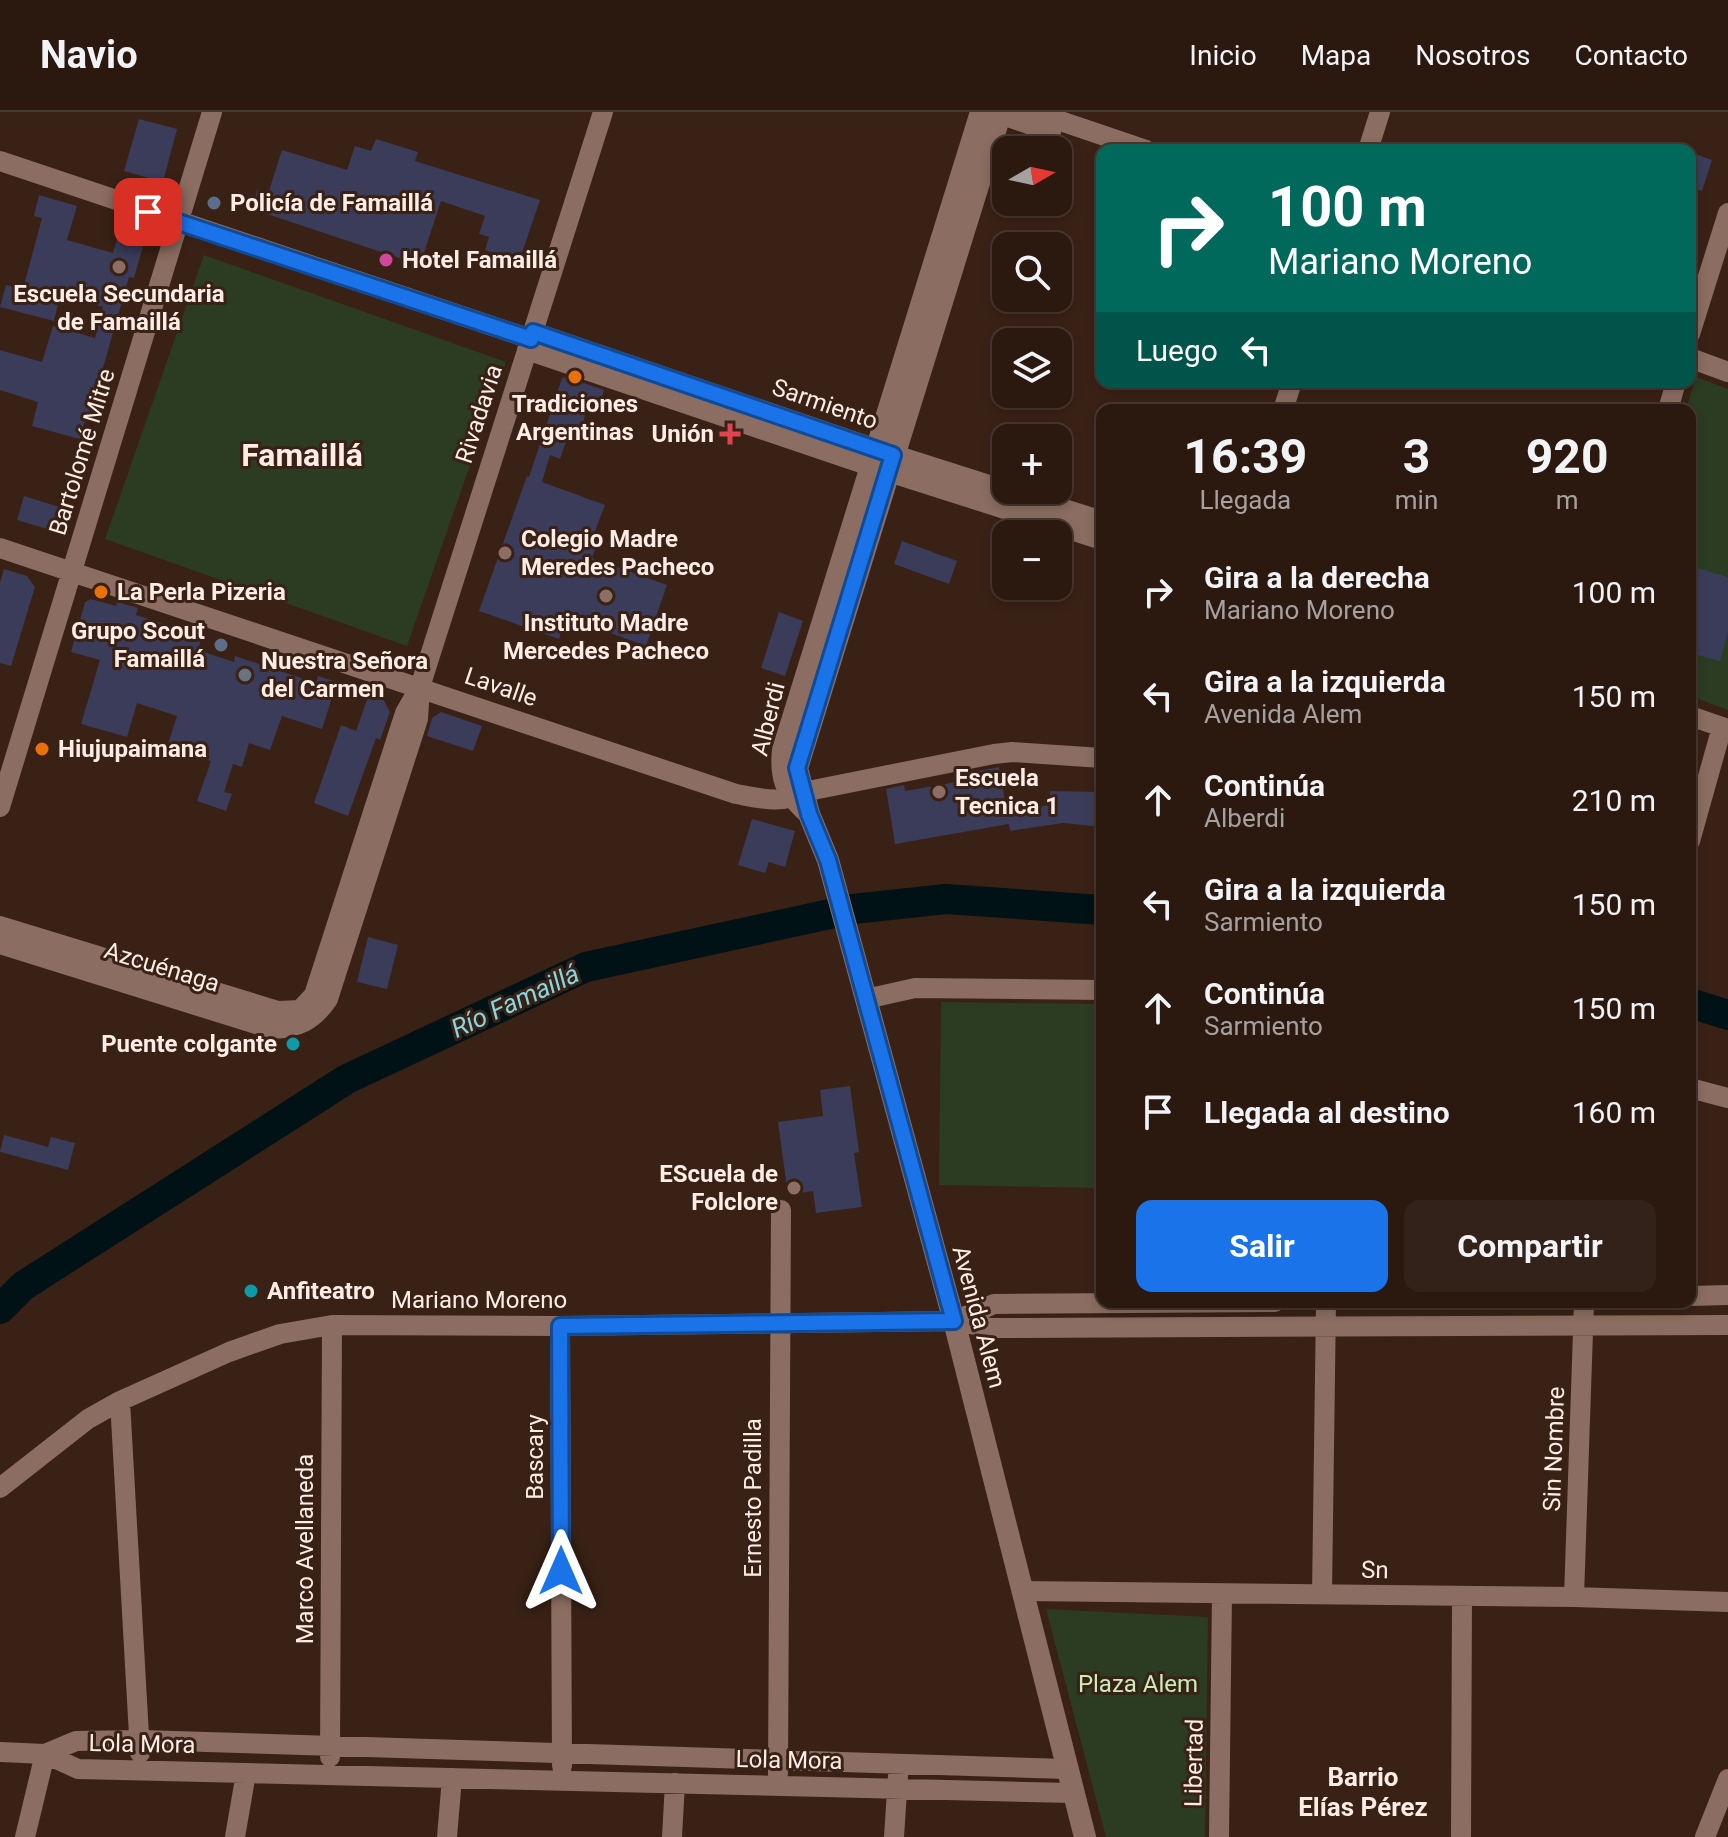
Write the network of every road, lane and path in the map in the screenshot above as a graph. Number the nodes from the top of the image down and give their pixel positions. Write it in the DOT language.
graph roads {
  1 [pos="212,112"];
  2 [pos="589,112"];
  3 [pos="603,112"];
  4 [pos="994,112"];
  5 [pos="1034,112"];
  6 [pos="1380,112"];
  7 [pos="1128,144"];
  8 [pos="1370,144"];
  9 [pos="1096,147"];
  10 [pos="0,161"];
  11 [pos="178,222"];
  12 [pos="1727,222"];
  13 [pos="1696,316"];
  14 [pos="528,339"];
  15 [pos="1696,350"];
  16 [pos="1696,360"];
  17 [pos="1728,363"];
  18 [pos="1728,372"];
  19 [pos="882,461"];
  20 [pos="1096,519"];
  21 [pos="1096,538"];
  22 [pos="0,548"];
  23 [pos="73,573"];
  24 [pos="420,687"];
  25 [pos="1696,718"];
  26 [pos="1725,728"];
  27 [pos="1096,758"];
  28 [pos="802,802"];
  29 [pos="0,807"];
  30 [pos="1696,822"];
  31 [pos="0,926"];
  32 [pos="0,944"];
  33 [pos="1096,990"];
  34 [pos="864,992"];
  35 [pos="304,1015"];
  36 [pos="1696,1090"];
  37 [pos="1728,1098"];
  38 [pos="781,1210"];
  39 [pos="1728,1295"];
  40 [pos="1696,1296"];
  41 [pos="1096,1303"];
  42 [pos="1326,1308"];
  43 [pos="1584,1308"];
  44 [pos="954,1321"];
  45 [pos="780,1324"];
  46 [pos="332,1325"];
  47 [pos="1728,1325"];
  48 [pos="560,1326"];
  49 [pos="1326,1327"];
  50 [pos="1584,1327"];
  51 [pos="120,1401"];
  52 [pos="0,1488"];
  53 [pos="1022,1591"];
  54 [pos="1222,1594"];
  55 [pos="1322,1595"];
  56 [pos="1462,1597"];
  57 [pos="1574,1597"];
  58 [pos="1728,1602"];
  59 [pos="141,1740"];
  60 [pos="330,1747"];
  61 [pos="0,1752"];
  62 [pos="45,1754"];
  63 [pos="562,1754"];
  64 [pos="777,1760"];
  65 [pos="900,1764"];
  66 [pos="139,1769"];
  67 [pos="1066,1769"];
  68 [pos="246,1773"];
  69 [pos="330,1774"];
  70 [pos="452,1778"];
  71 [pos="1728,1779"];
  72 [pos="562,1780"];
  73 [pos="675,1783"];
  74 [pos="778,1786"];
  75 [pos="897,1789"];
  76 [pos="1072,1793"];
  77 [pos="25,1837"];
  78 [pos="235,1837"];
  79 [pos="447,1837"];
  80 [pos="672,1837"];
  81 [pos="894,1837"];
  82 [pos="1085,1837"];
  83 [pos="1219,1837"];
  84 [pos="1461,1837"];
  85 [pos="1705,1837"];
  1 -- 11 [label="street, Bartolomé Mitre"];
  2 -- 14 [label="street, Rivadavia"];
  3 -- 14 [label="street, Rivadavia"];
  4 -- 9 [label="street"];
  4 -- 19 [label="street, Alberdi"];
  5 -- 7 [label="street"];
  6 -- 8 [label="street"];
  10 -- 11 [label="street, Sarmiento"];
  11 -- 14 [label="street, Sarmiento"];
  11 -- 23 [label="street, Bartolomé Mitre"];
  12 -- 13 [label="street"];
  14 -- 19 [label="street, Sarmiento"];
  14 -- 24 [label="street, Rivadavia"];
  15 -- 17 [label="street"];
  16 -- 18 [label="street"];
  19 -- 20 [label="street, Sarmiento"];
  19 -- 21 [label="street, Sarmiento"];
  19 -- 28 [label="street, Alberdi"];
  22 -- 23 [label="street, Lavalle"];
  23 -- 24 [label="street, Lavalle"];
  23 -- 29 [label="street, Bartolomé Mitre"];
  24 -- 28 [label="street, Lavalle"];
  24 -- 35 [label="street, Rivadavia"];
  25 -- 26 [label="street"];
  26 -- 30 [label="street"];
  27 -- 28 [label="street, Lavalle"];
  28 -- 34 [label="street, Avenida Alem"];
  31 -- 35 [label="street, Azcuénaga"];
  32 -- 35 [label="street, Azcuénaga"];
  33 -- 34 [label="street"];
  34 -- 44 [label="street, Avenida Alem"];
  36 -- 37 [label="street"];
  38 -- 45 [label="street, Ernesto Padilla"];
  39 -- 40 [label="street"];
  41 -- 44 [label="street, Mariano Moreno"];
  42 -- 49 [label="street"];
  43 -- 50 [label="street, Sin Nombre"];
  44 -- 45 [label="street, Mariano Moreno"];
  44 -- 49 [label="street, Mariano Moreno"];
  44 -- 53 [label="street, Avenida Alem"];
  45 -- 48 [label="street, Mariano Moreno"];
  45 -- 64 [label="street, Ernesto Padilla"];
  46 -- 48 [label="street, Mariano Moreno"];
  46 -- 51 [label="street, Mariano Moreno"];
  46 -- 60 [label="street, Marco Avellaneda"];
  47 -- 50 [label="street, Mariano Moreno"];
  48 -- 63 [label="street, Bascary"];
  49 -- 50 [label="street, Mariano Moreno"];
  49 -- 55 [label="street"];
  50 -- 57 [label="street, Sin Nombre"];
  51 -- 52 [label="street, Mariano Moreno"];
  51 -- 59 [label="street"];
  53 -- 54 [label="street, Sn"];
  53 -- 67 [label="street, Avenida Alem"];
  54 -- 55 [label="street, Sn"];
  54 -- 83 [label="street, Libertad"];
  55 -- 56 [label="street, Sn"];
  56 -- 57 [label="street, Sn"];
  56 -- 84 [label="street"];
  57 -- 58 [label="street, Sn"];
  59 -- 60 [label="street, Lola Mora"];
  59 -- 62 [label="street, Lola Mora"];
  59 -- 66 [label="street"];
  60 -- 63 [label="street, Lola Mora"];
  60 -- 69 [label="street, Marco Avellaneda"];
  61 -- 62 [label="street"];
  62 -- 66 [label="street, Lola Mora"];
  62 -- 77 [label="street"];
  63 -- 64 [label="street, Lola Mora"];
  63 -- 72 [label="street, Bascary"];
  64 -- 65 [label="street, Lola Mora"];
  64 -- 74 [label="street, Ernesto Padilla"];
  65 -- 67 [label="street, Lola Mora"];
  65 -- 75 [label="street"];
  66 -- 68 [label="street, Lola Mora"];
  67 -- 76 [label="street, Avenida Alem"];
  68 -- 69 [label="street, Lola Mora"];
  68 -- 78 [label="street"];
  69 -- 70 [label="street, Lola Mora"];
  70 -- 72 [label="street, Lola Mora"];
  70 -- 79 [label="street"];
  71 -- 85 [label="street"];
  72 -- 73 [label="street, Lola Mora"];
  73 -- 74 [label="street, Lola Mora"];
  73 -- 80 [label="street"];
  74 -- 75 [label="street, Lola Mora"];
  75 -- 76 [label="street, Lola Mora"];
  75 -- 81 [label="street"];
  76 -- 82 [label="street, Avenida Alem"];
}
